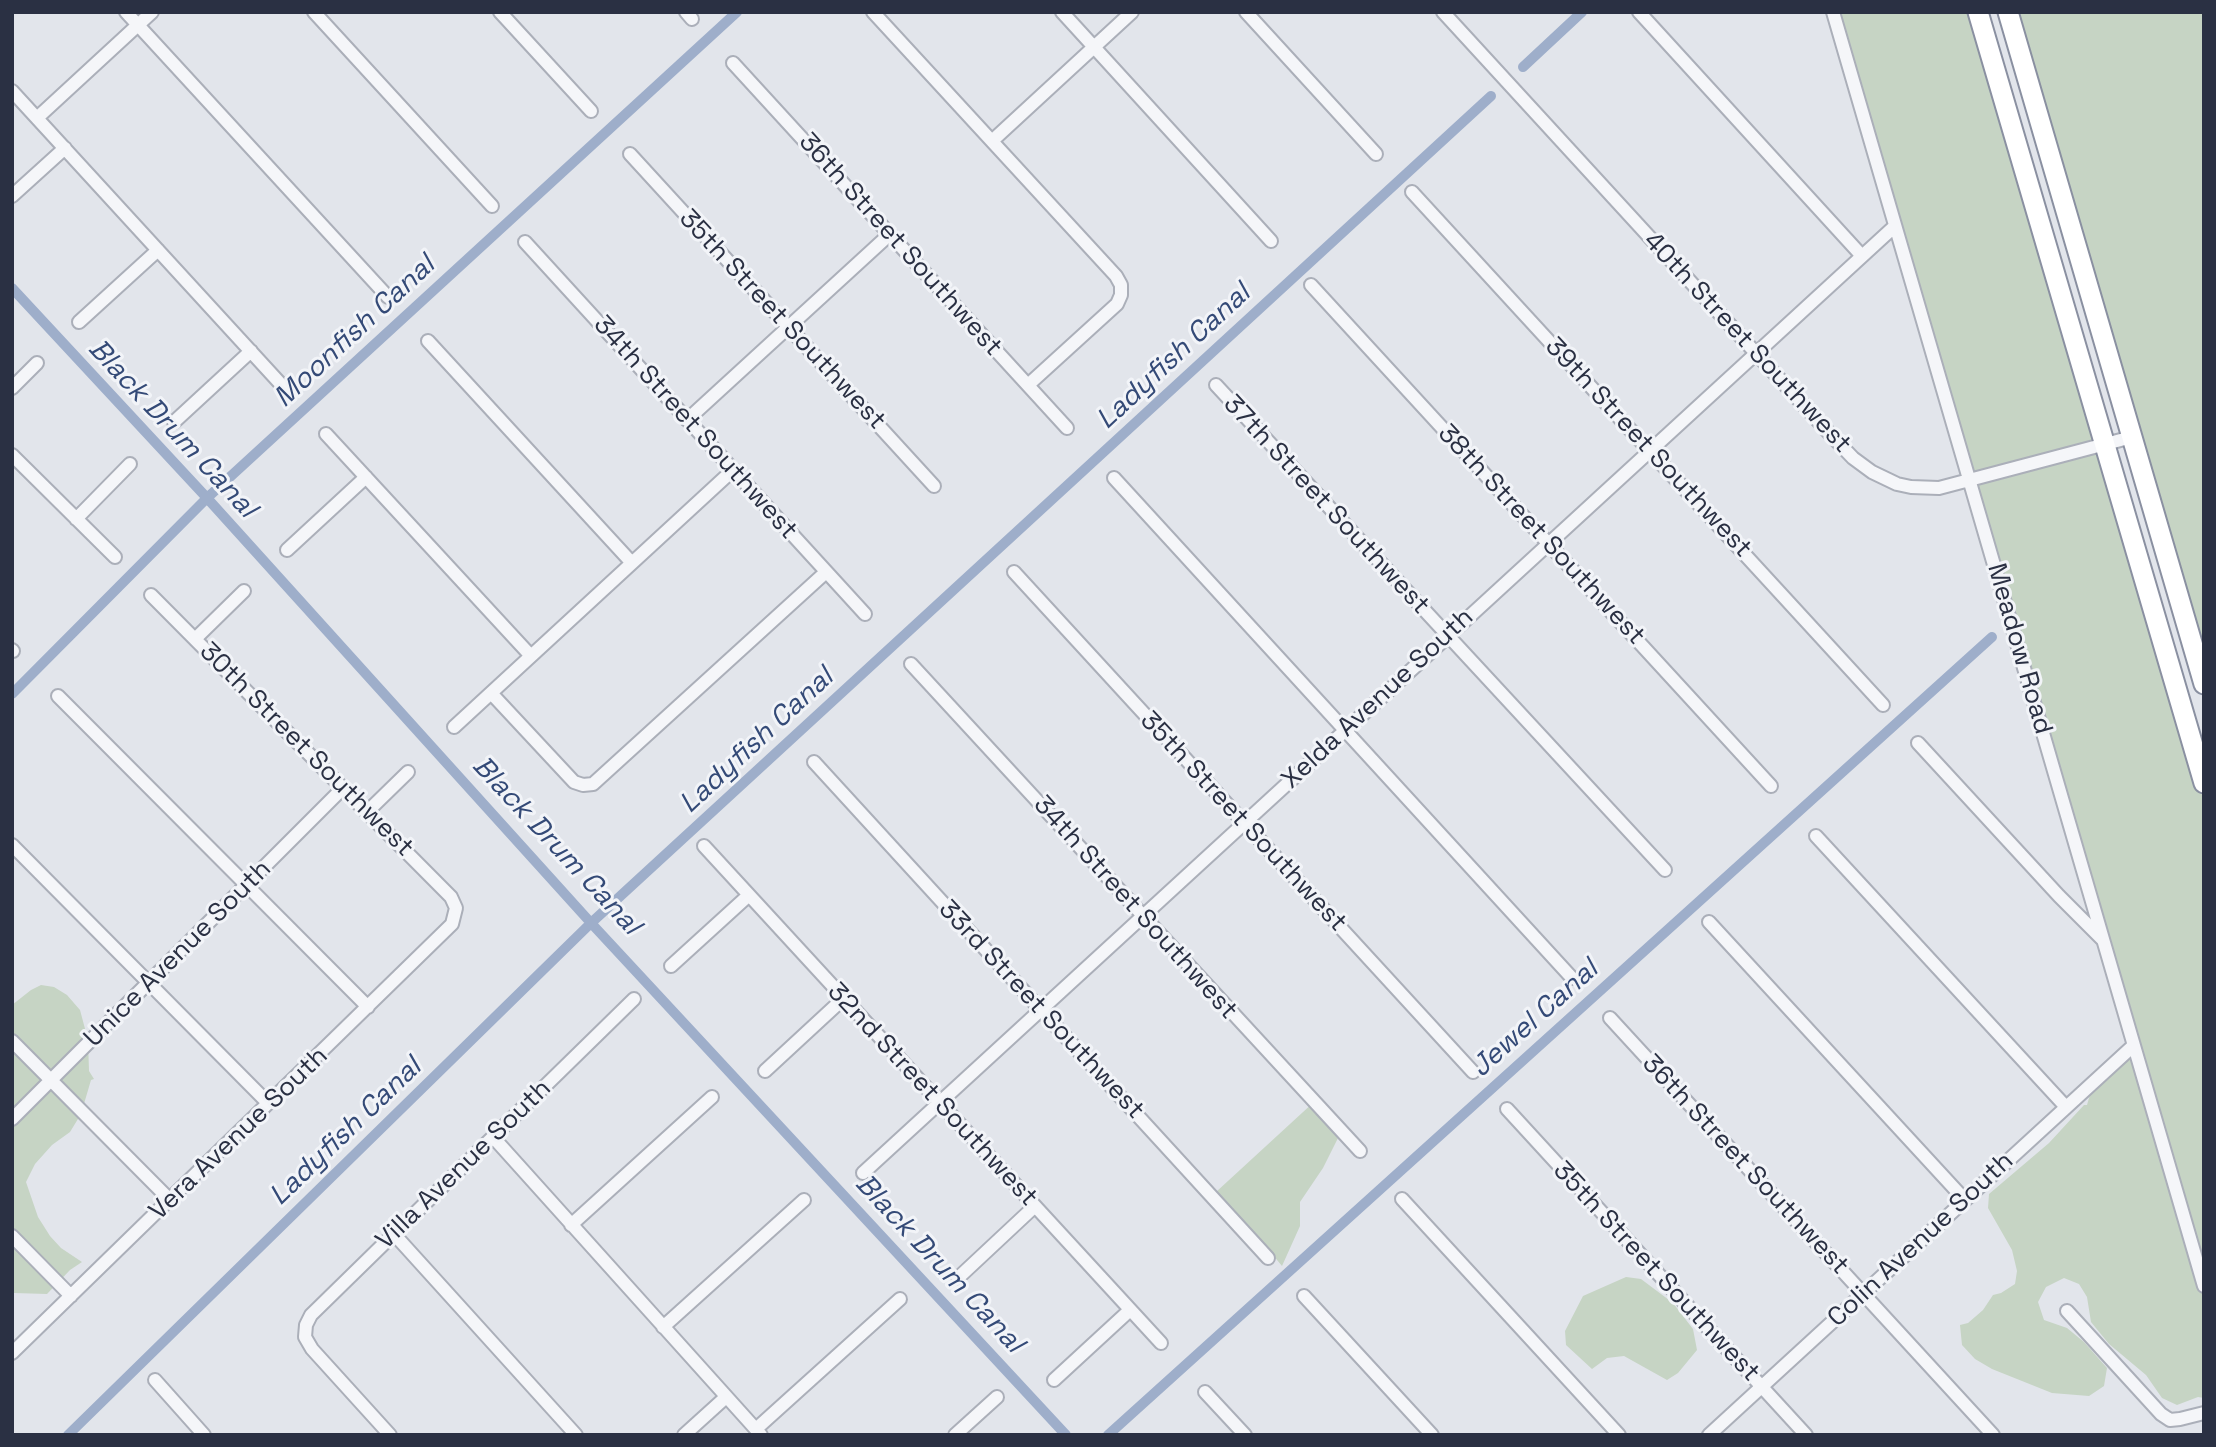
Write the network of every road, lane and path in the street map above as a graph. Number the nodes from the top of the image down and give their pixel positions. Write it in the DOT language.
graph roads {
  1 [pos="127,12"];
  2 [pos="152,12"];
  3 [pos="314,12"];
  4 [pos="500,12"];
  5 [pos="873,12"];
  6 [pos="1062,12"];
  7 [pos="1132,12"];
  8 [pos="1246,12"];
  9 [pos="1443,12"];
  10 [pos="1639,12"];
  11 [pos="1978,12"];
  12 [pos="2008,12"];
  13 [pos="1832,15"];
  14 [pos="138,25"];
  15 [pos="1093,48"];
  16 [pos="733,63"];
  17 [pos="12,91"];
  18 [pos="591,111"];
  19 [pos="37,118"];
  20 [pos="992,141"];
  21 [pos="65,148"];
  22 [pos="630,154"];
  23 [pos="1376,154"];
  24 [pos="1412,192"];
  25 [pos="12,196"];
  26 [pos="492,206"];
  27 [pos="1895,226"];
  28 [pos="890,234"];
  29 [pos="524,242"];
  30 [pos="1271,242"];
  31 [pos="158,250"];
  32 [pos="1861,256"];
  33 [pos="1311,285"];
  34 [pos="388,297"];
  35 [pos="79,322"];
  36 [pos="789,327"];
  37 [pos="428,341"];
  38 [pos="251,351"];
  39 [pos="1756,353"];
  40 [pos="37,363"];
  41 [pos="1028,386"];
  42 [pos="1216,386"];
  43 [pos="12,388"];
  44 [pos="288,391"];
  45 [pos="688,420"];
  46 [pos="174,422"];
  47 [pos="1067,428"];
  48 [pos="326,434"];
  49 [pos="2132,438"];
  50 [pos="2105,445"];
  51 [pos="1650,451"];
  52 [pos="12,455"];
  53 [pos="130,464"];
  54 [pos="733,470"];
  55 [pos="366,477"];
  56 [pos="1114,478"];
  57 [pos="1970,481"];
  58 [pos="934,486"];
  59 [pos="76,519"];
  60 [pos="1548,544"];
  61 [pos="287,550"];
  62 [pos="115,557"];
  63 [pos="632,563"];
  64 [pos="826,572"];
  65 [pos="1014,572"];
  66 [pos="244,592"];
  67 [pos="151,595"];
  68 [pos="865,614"];
  69 [pos="1447,636"];
  70 [pos="195,639"];
  71 [pos="531,656"];
  72 [pos="911,664"];
  73 [pos="2204,684"];
  74 [pos="491,693"];
  75 [pos="58,696"];
  76 [pos="1883,705"];
  77 [pos="454,727"];
  78 [pos="1345,730"];
  79 [pos="1918,743"];
  80 [pos="814,762"];
  81 [pos="408,772"];
  82 [pos="2204,783"];
  83 [pos="1771,786"];
  84 [pos="343,788"];
  85 [pos="367,812"];
  86 [pos="1244,823"];
  87 [pos="1816,836"];
  88 [pos="12,845"];
  89 [pos="704,846"];
  90 [pos="1665,870"];
  91 [pos="247,885"];
  92 [pos="749,895"];
  93 [pos="456,908"];
  94 [pos="1142,916"];
  95 [pos="1709,922"];
  96 [pos="2102,939"];
  97 [pos="671,965"];
  98 [pos="1573,978"];
  99 [pos="149,983"];
  100 [pos="844,998"];
  101 [pos="634,999"];
  102 [pos="368,1007"];
  103 [pos="1041,1009"];
  104 [pos="1610,1018"];
  105 [pos="12,1041"];
  106 [pos="2133,1046"];
  107 [pos="765,1071"];
  108 [pos="1473,1072"];
  109 [pos="51,1080"];
  110 [pos="712,1097"];
  111 [pos="940,1102"];
  112 [pos="268,1103"];
  113 [pos="2066,1107"];
  114 [pos="1507,1109"];
  115 [pos="12,1119"];
  116 [pos="492,1138"];
  117 [pos="1360,1151"];
  118 [pos="863,1173"];
  119 [pos="170,1199"];
  120 [pos="1402,1199"];
  121 [pos="804,1200"];
  122 [pos="1965,1200"];
  123 [pos="1035,1206"];
  124 [pos="571,1225"];
  125 [pos="394,1234"];
  126 [pos="12,1236"];
  127 [pos="1268,1258"];
  128 [pos="958,1278"];
  129 [pos="2204,1286"];
  130 [pos="1863,1293"];
  131 [pos="71,1296"];
  132 [pos="1304,1296"];
  133 [pos="900,1299"];
  134 [pos="1130,1310"];
  135 [pos="2067,1311"];
  136 [pos="663,1327"];
  137 [pos="1161,1343"];
  138 [pos="12,1353"];
  139 [pos="155,1380"];
  140 [pos="1055,1380"];
  141 [pos="1761,1386"];
  142 [pos="1205,1392"];
  143 [pos="726,1397"];
  144 [pos="997,1397"];
  145 [pos="2204,1413"];
  146 [pos="759,1432"];
  147 [pos="204,1435"];
  148 [pos="390,1435"];
  149 [pos="576,1435"];
  150 [pos="684,1435"];
  151 [pos="955,1435"];
  152 [pos="1245,1435"];
  153 [pos="1432,1435"];
  154 [pos="1619,1435"];
  155 [pos="1709,1435"];
  156 [pos="1806,1435"];
  157 [pos="1993,1435"];
  1 -- 14 [label="street"];
  2 -- 14 [label="street"];
  3 -- 26 [label="street"];
  4 -- 18 [label="street"];
  5 -- 20 [label="street"];
  6 -- 15 [label="street"];
  7 -- 15 [label="street"];
  8 -- 23 [label="street"];
  9 -- 39 [label="street, 40th Street Southwest"];
  10 -- 32 [label="street"];
  11 -- 50 [label="highway"];
  12 -- 49 [label="highway"];
  13 -- 27 [label="street, Meadow Road"];
  14 -- 19 [label="street"];
  14 -- 34 [label="street"];
  15 -- 20 [label="street"];
  15 -- 30 [label="street"];
  16 -- 28 [label="street, 36th Street Southwest"];
  17 -- 19 [label="street"];
  19 -- 21 [label="street"];
  20 -- 41 [label="street"];
  21 -- 25 [label="street"];
  21 -- 31 [label="street"];
  22 -- 36 [label="street, 35th Street Southwest"];
  24 -- 51 [label="street, 39th Street Southwest"];
  27 -- 32 [label="street, Xelda Avenue South"];
  27 -- 57 [label="street, Meadow Road"];
  28 -- 36 [label="street"];
  28 -- 41 [label="street, 36th Street Southwest"];
  29 -- 45 [label="street, 34th Street Southwest"];
  31 -- 35 [label="street"];
  31 -- 38 [label="street"];
  32 -- 39 [label="street, Xelda Avenue South"];
  33 -- 60 [label="street, 38th Street Southwest"];
  36 -- 45 [label="street"];
  36 -- 58 [label="street, 35th Street Southwest"];
  37 -- 63 [label="street"];
  38 -- 44 [label="street"];
  38 -- 46 [label="street"];
  39 -- 51 [label="street, Xelda Avenue South"];
  39 -- 57 [label="street, 40th Street Southwest"];
  40 -- 43 [label="street"];
  41 -- 47 [label="street, 36th Street Southwest"];
  42 -- 69 [label="street, 37th Street Southwest"];
  45 -- 54 [label="street, 34th Street Southwest"];
  48 -- 55 [label="street"];
  49 -- 50 [label="street, 40th Street Southwest"];
  49 -- 73 [label="highway"];
  50 -- 57 [label="street, 40th Street Southwest"];
  50 -- 82 [label="highway"];
  51 -- 60 [label="street, Xelda Avenue South"];
  51 -- 76 [label="street, 39th Street Southwest"];
  52 -- 59 [label="street"];
  53 -- 59 [label="street"];
  54 -- 63 [label="street"];
  54 -- 64 [label="street, 34th Street Southwest"];
  55 -- 61 [label="street"];
  55 -- 71 [label="street"];
  56 -- 78 [label="street"];
  57 -- 96 [label="street, Meadow Road"];
  59 -- 62 [label="street"];
  60 -- 69 [label="street, Xelda Avenue South"];
  60 -- 83 [label="street, 38th Street Southwest"];
  63 -- 71 [label="street"];
  64 -- 68 [label="street, 34th Street Southwest"];
  64 -- 74 [label="street"];
  65 -- 86 [label="street, 35th Street Southwest"];
  66 -- 70 [label="street"];
  67 -- 70 [label="street, 30th Street Southwest"];
  69 -- 78 [label="street, Xelda Avenue South"];
  69 -- 90 [label="street, 37th Street Southwest"];
  70 -- 84 [label="street, 30th Street Southwest"];
  71 -- 74 [label="street"];
  72 -- 94 [label="street, 34th Street Southwest"];
  74 -- 77 [label="street"];
  75 -- 91 [label="street"];
  78 -- 86 [label="street, Xelda Avenue South"];
  78 -- 98 [label="street"];
  79 -- 96 [label="street"];
  80 -- 103 [label="street, 33rd Street Southwest"];
  81 -- 85 [label="street"];
  84 -- 85 [label="street, 30th Street Southwest"];
  84 -- 91 [label="street, Unice Avenue South"];
  85 -- 93 [label="street, 30th Street Southwest"];
  86 -- 94 [label="street, Xelda Avenue South"];
  86 -- 108 [label="street, 35th Street Southwest"];
  87 -- 113 [label="street"];
  88 -- 99 [label="street"];
  89 -- 92 [label="street, 32nd Street Southwest"];
  91 -- 99 [label="street, Unice Avenue South"];
  91 -- 102 [label="street"];
  92 -- 97 [label="street"];
  92 -- 100 [label="street, 32nd Street Southwest"];
  93 -- 102 [label="street, Vera Avenue South"];
  94 -- 103 [label="street, Xelda Avenue South"];
  94 -- 117 [label="street, 34th Street Southwest"];
  95 -- 122 [label="street"];
  96 -- 106 [label="street, Meadow Road"];
  99 -- 109 [label="street, Unice Avenue South"];
  99 -- 112 [label="street"];
  100 -- 107 [label="street"];
  100 -- 111 [label="street, 32nd Street Southwest"];
  101 -- 116 [label="street, Villa Avenue South"];
  102 -- 112 [label="street, Vera Avenue South"];
  103 -- 111 [label="street, Xelda Avenue South"];
  103 -- 127 [label="street, 33rd Street Southwest"];
  104 -- 130 [label="street, 36th Street Southwest"];
  105 -- 109 [label="street"];
  106 -- 113 [label="street, Colin Avenue South"];
  106 -- 129 [label="street, Meadow Road"];
  109 -- 115 [label="street, Unice Avenue South"];
  109 -- 119 [label="street"];
  110 -- 124 [label="street"];
  111 -- 118 [label="street, Xelda Avenue South"];
  111 -- 123 [label="street, 32nd Street Southwest"];
  112 -- 119 [label="street, Vera Avenue South"];
  113 -- 122 [label="street, Colin Avenue South"];
  114 -- 141 [label="street, 35th Street Southwest"];
  116 -- 124 [label="street"];
  116 -- 125 [label="street, Villa Avenue South"];
  119 -- 131 [label="street, Vera Avenue South"];
  120 -- 154 [label="street"];
  121 -- 136 [label="street"];
  122 -- 130 [label="street, Colin Avenue South"];
  123 -- 128 [label="street"];
  123 -- 134 [label="street, 32nd Street Southwest"];
  124 -- 136 [label="street"];
  125 -- 148 [label="street, Villa Avenue South"];
  125 -- 149 [label="street"];
  126 -- 131 [label="street"];
  130 -- 141 [label="street, Colin Avenue South"];
  130 -- 157 [label="street, 36th Street Southwest"];
  131 -- 138 [label="street, Vera Avenue South"];
  132 -- 153 [label="street"];
  133 -- 146 [label="street"];
  134 -- 137 [label="street, 32nd Street Southwest"];
  134 -- 140 [label="street"];
  135 -- 145 [label="street"];
  136 -- 143 [label="street"];
  139 -- 147 [label="street"];
  141 -- 155 [label="street, Colin Avenue South"];
  141 -- 156 [label="street, 35th Street Southwest"];
  142 -- 152 [label="street"];
  143 -- 146 [label="street"];
  143 -- 150 [label="street"];
  144 -- 151 [label="street"];
}
